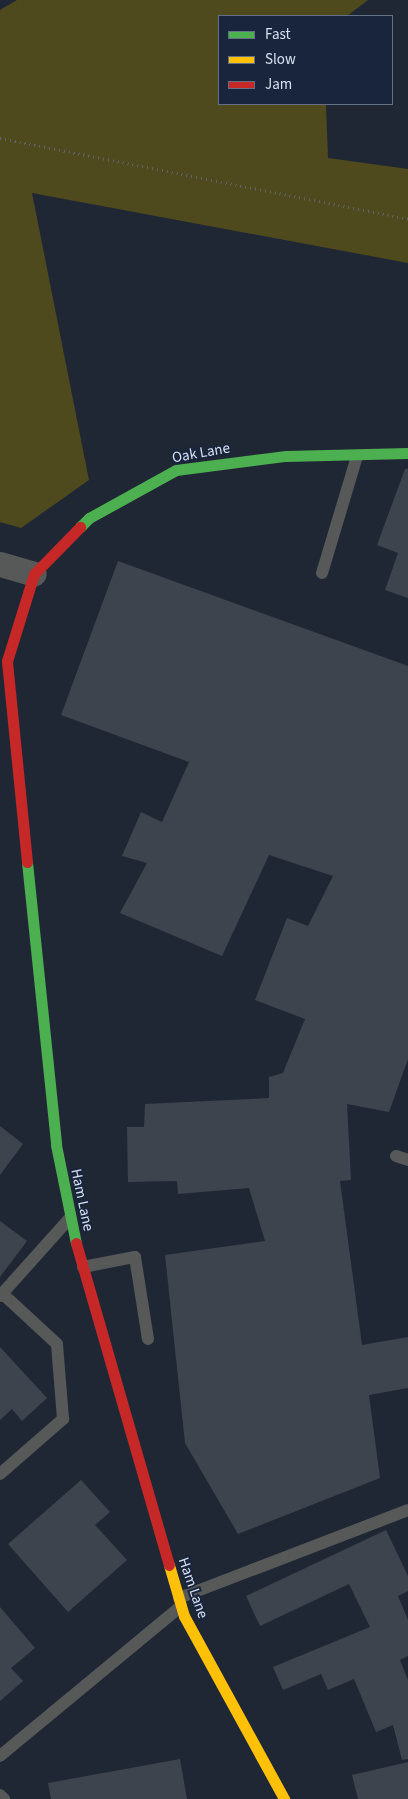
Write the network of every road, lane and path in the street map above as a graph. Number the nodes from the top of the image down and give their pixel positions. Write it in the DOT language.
graph roads {
  1 [pos="0,138"];
  2 [pos="408,219"];
  3 [pos="408,453"];
  4 [pos="357,456"];
  5 [pos="0,564"];
  6 [pos="322,573"];
  7 [pos="34,574"];
  8 [pos="69,1219"];
  9 [pos="82,1267"];
  10 [pos="1,1294"];
  11 [pos="148,1339"];
  12 [pos="0,1474"];
  13 [pos="408,1510"];
  14 [pos="180,1602"];
  15 [pos="0,1756"];
  16 [pos="0,1795"];
  17 [pos="4,1799"];
  18 [pos="284,1799"];
  1 -- 2 [label="path"];
  3 -- 4 [label="street, Oak Lane"];
  4 -- 6 [label="lane"];
  4 -- 7 [label="street, Oak Lane"];
  5 -- 7 [label="street"];
  7 -- 8 [label="street, Ham Lane"];
  8 -- 9 [label="street, Ham Lane"];
  8 -- 10 [label="lane"];
  9 -- 11 [label="lane"];
  9 -- 14 [label="street, Ham Lane"];
  10 -- 12 [label="lane"];
  13 -- 14 [label="lane"];
  14 -- 15 [label="lane"];
  14 -- 18 [label="street, Ham Lane"];
  16 -- 17 [label="lane"];
}
